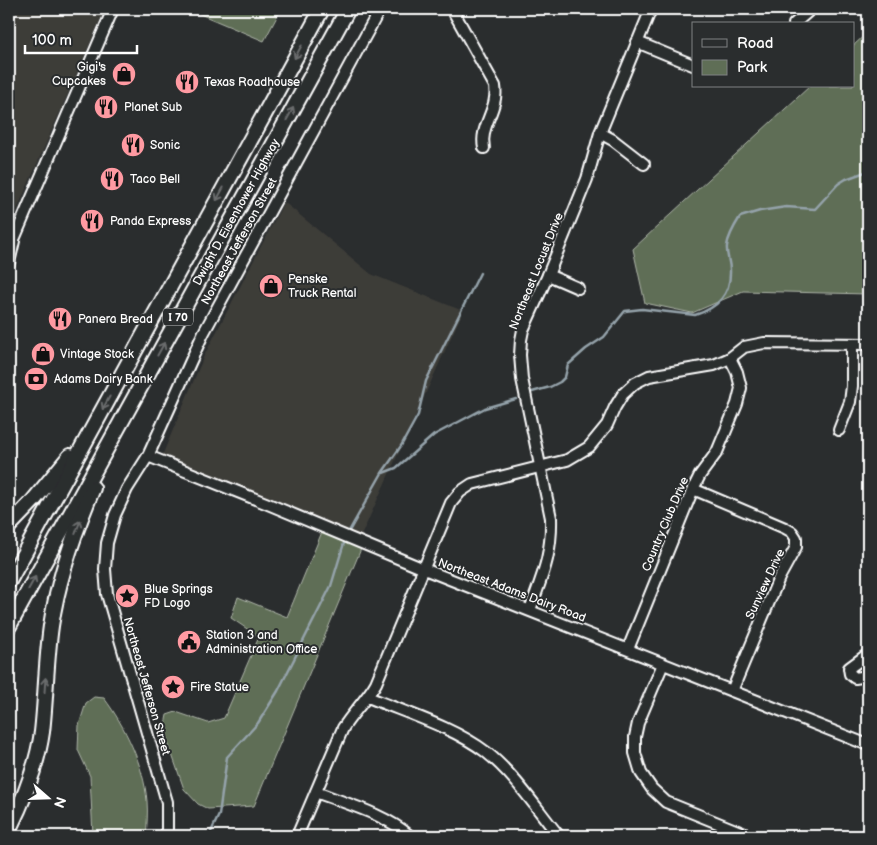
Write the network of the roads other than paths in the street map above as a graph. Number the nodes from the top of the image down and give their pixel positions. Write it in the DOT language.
graph roads {
  1 [pos="113,9"];
  2 [pos="322,9"];
  3 [pos="348,9"];
  4 [pos="380,9"];
  5 [pos="452,9"];
  6 [pos="651,9"];
  7 [pos="811,9"];
  8 [pos="796,22"];
  9 [pos="637,42"];
  10 [pos="692,65"];
  11 [pos="600,133"];
  12 [pos="484,148"];
  13 [pos="644,164"];
  14 [pos="15,237"];
  15 [pos="9,246"];
  16 [pos="9,263"];
  17 [pos="548,275"];
  18 [pos="578,288"];
  19 [pos="852,344"];
  20 [pos="868,344"];
  21 [pos="730,358"];
  22 [pos="120,424"];
  23 [pos="92,430"];
  24 [pos="840,430"];
  25 [pos="148,456"];
  26 [pos="541,466"];
  27 [pos="693,489"];
  28 [pos="9,526"];
  29 [pos="424,569"];
  30 [pos="9,581"];
  31 [pos="530,610"];
  32 [pos="9,626"];
  33 [pos="628,648"];
  34 [pos="868,654"];
  35 [pos="663,664"];
  36 [pos="868,676"];
  37 [pos="732,691"];
  38 [pos="368,697"];
  39 [pos="868,745"];
  40 [pos="316,792"];
  41 [pos="9,829"];
  42 [pos="166,836"];
  43 [pos="297,836"];
  44 [pos="410,836"];
  45 [pos="559,836"];
  46 [pos="750,836"];
  1 -- 14 [label="street"];
  2 -- 23 [label="highway, Dwight D. Eisenhower Highway / I 70, one-way"];
  22 -- 3 [label="highway, Dwight D. Eisenhower Highway / I 70, one-way"];
  4 -- 25 [label="street, Northeast Jefferson Street"];
  5 -- 12 [label="street"];
  6 -- 9 [label="street, Northeast Locust Drive"];
  7 -- 8 [label="street"];
  9 -- 10 [label="street"];
  9 -- 11 [label="street, Northeast Locust Drive"];
  11 -- 13 [label="street"];
  11 -- 17 [label="street, Northeast Locust Drive"];
  14 -- 15 [label="street"];
  14 -- 16 [label="street"];
  17 -- 18 [label="street"];
  17 -- 26 [label="street, Northeast Locust Drive"];
  19 -- 20 [label="street"];
  19 -- 21 [label="street"];
  19 -- 24 [label="street"];
  21 -- 26 [label="street"];
  21 -- 27 [label="street, Country Club Drive"];
  32 -- 22 [label="highway, Dwight D. Eisenhower Highway / I 70, one-way"];
  41 -- 22 [label="highway, one-way"];
  23 -- 28 [label="highway"];
  23 -- 30 [label="highway, Dwight D. Eisenhower Highway / I 70"];
  25 -- 29 [label="street, Northeast Adams Dairy Road"];
  25 -- 42 [label="street, Northeast Jefferson Street"];
  26 -- 29 [label="street"];
  26 -- 31 [label="street, Northeast Locust Drive"];
  27 -- 33 [label="street, Country Club Drive"];
  27 -- 37 [label="street, Sunview Drive"];
  29 -- 31 [label="street, Northeast Adams Dairy Road"];
  29 -- 38 [label="street"];
  31 -- 33 [label="street, Northeast Adams Dairy Road"];
  33 -- 35 [label="street, Northeast Adams Dairy Road"];
  34 -- 36 [label="street"];
  35 -- 37 [label="street, Northeast Adams Dairy Road"];
  35 -- 46 [label="street"];
  37 -- 39 [label="street, Northeast Adams Dairy Road"];
  38 -- 40 [label="street"];
  38 -- 45 [label="street"];
  40 -- 43 [label="street"];
  40 -- 44 [label="street"];
}
